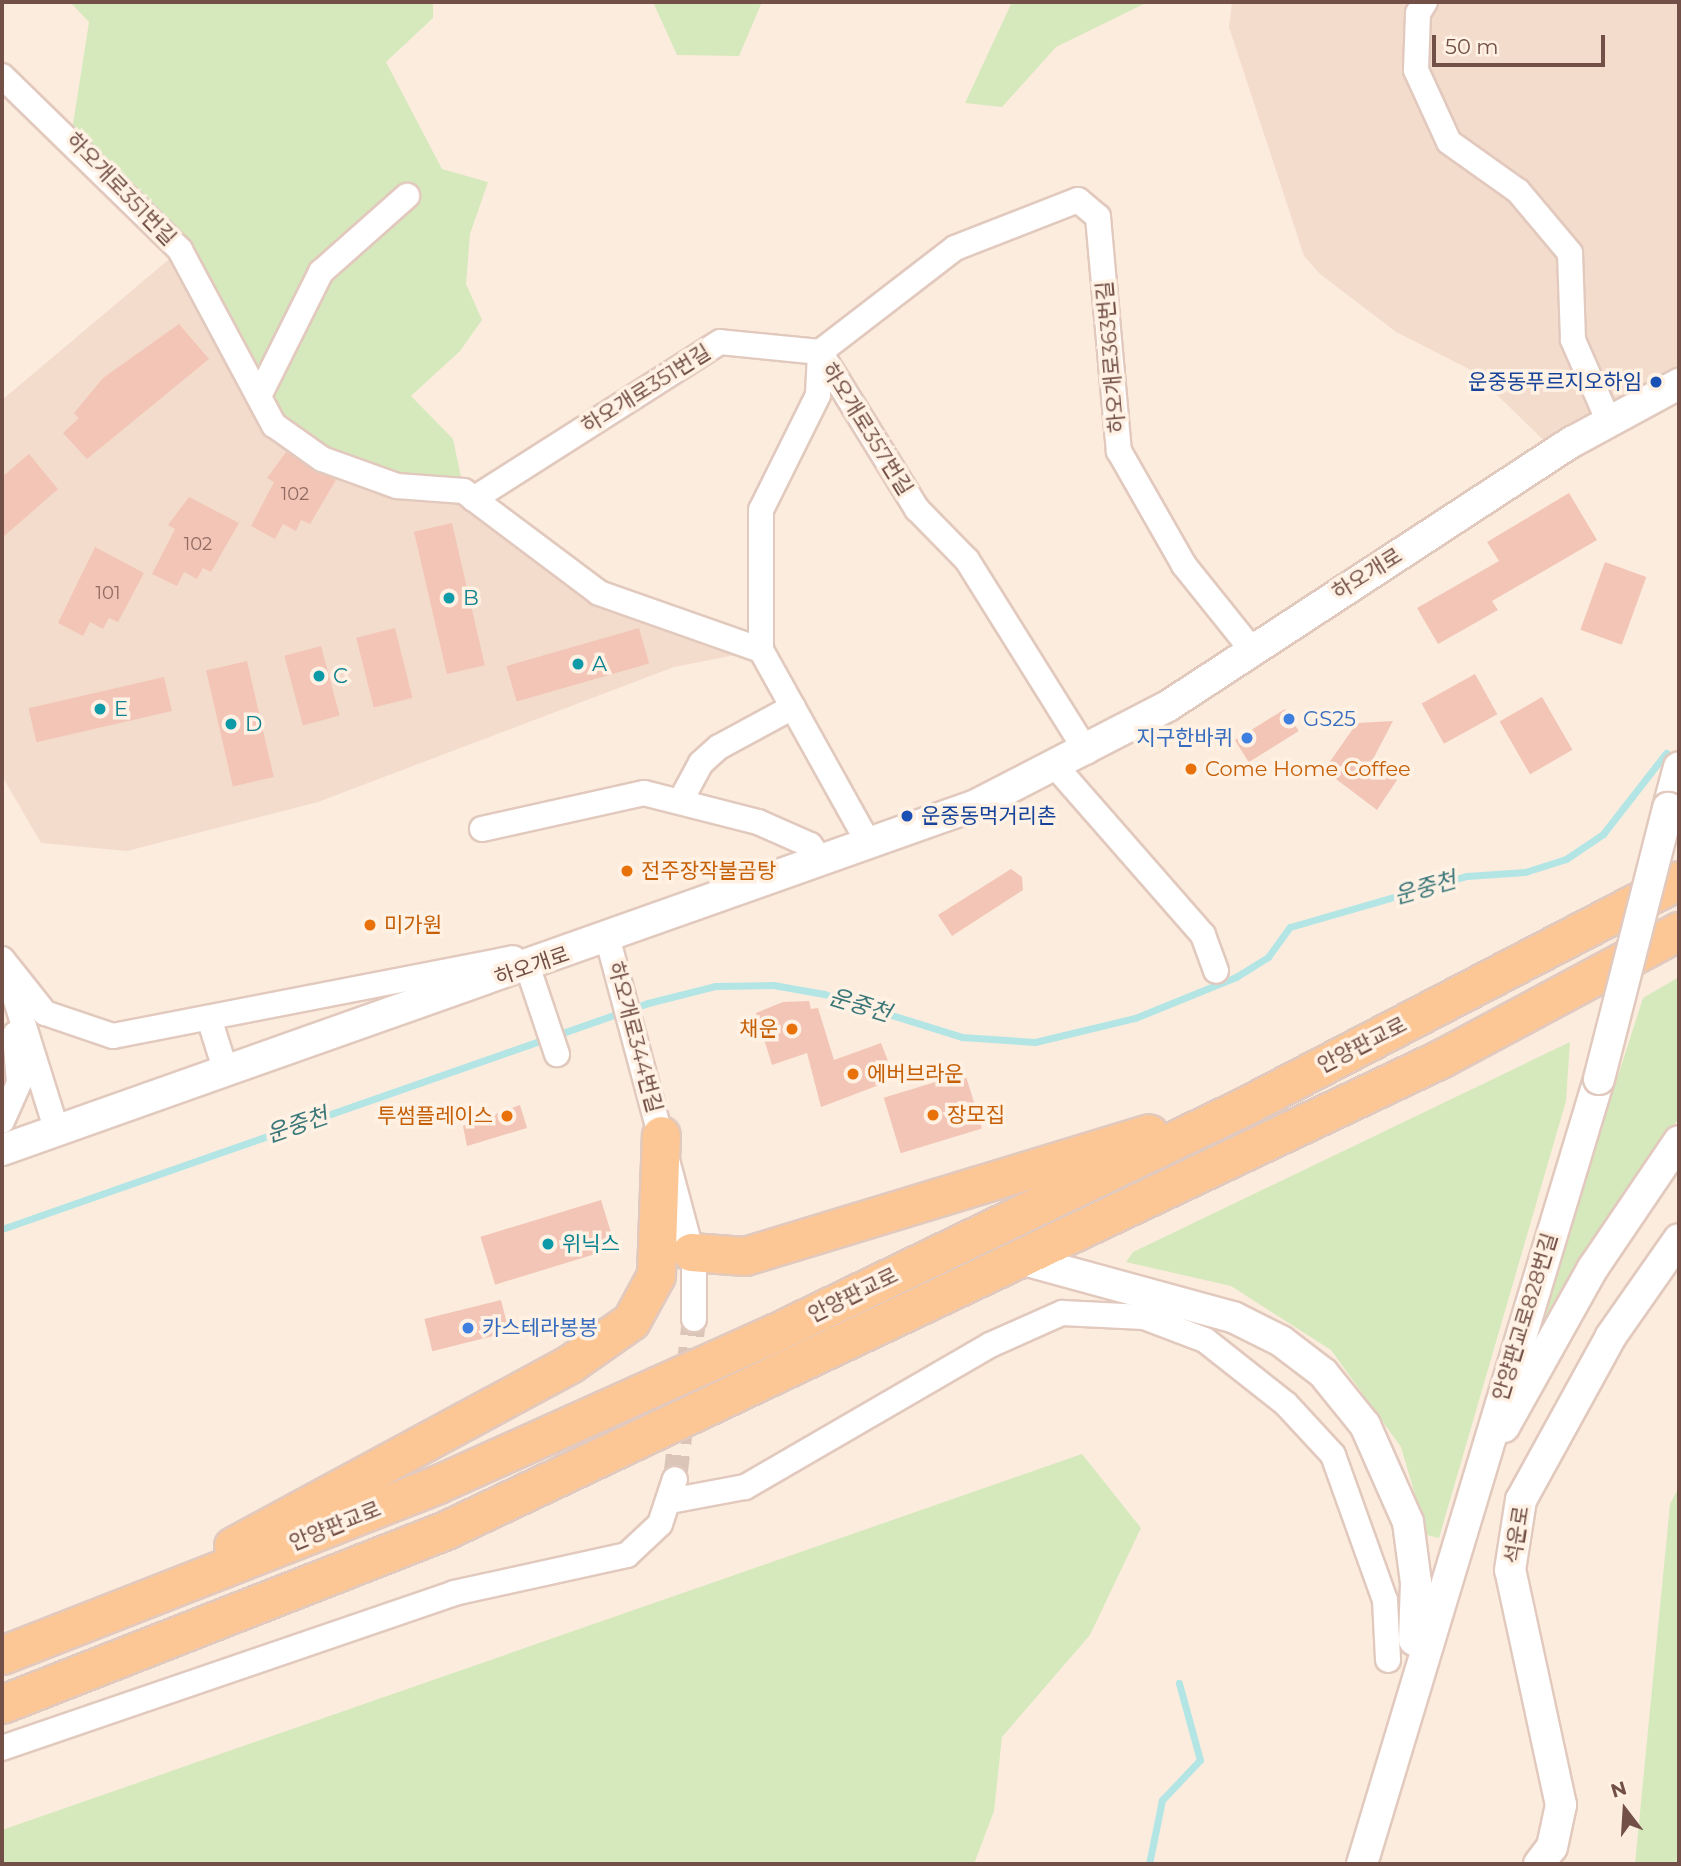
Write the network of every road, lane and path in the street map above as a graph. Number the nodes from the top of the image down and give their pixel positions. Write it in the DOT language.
graph roads {
  1 [pos="1425,2"];
  2 [pos="2,76"];
  3 [pos="407,196"];
  4 [pos="1078,200"];
  5 [pos="820,352"];
  6 [pos="1679,384"];
  7 [pos="258,396"];
  8 [pos="1608,422"];
  9 [pos="474,499"];
  10 [pos="761,650"];
  11 [pos="1252,650"];
  12 [pos="793,707"];
  13 [pos="1087,752"];
  14 [pos="1679,767"];
  15 [pos="1057,768"];
  16 [pos="681,800"];
  17 [pos="482,829"];
  18 [pos="869,844"];
  19 [pos="823,862"];
  20 [pos="1679,880"];
  21 [pos="1679,931"];
  22 [pos="608,940"];
  23 [pos="2,960"];
  24 [pos="528,968"];
  25 [pos="1216,971"];
  26 [pos="209,1018"];
  27 [pos="557,1054"];
  28 [pos="226,1072"];
  29 [pos="1245,1106"];
  30 [pos="2,1121"];
  31 [pos="57,1132"];
  32 [pos="661,1135"];
  33 [pos="1679,1141"];
  34 [pos="2,1150"];
  35 [pos="1679,1239"];
  36 [pos="691,1252"];
  37 [pos="1024,1260"];
  38 [pos="694,1319"];
  39 [pos="1475,1479"];
  40 [pos="2,1653"];
  41 [pos="1388,1660"];
  42 [pos="1415,1679"];
  43 [pos="2,1704"];
  44 [pos="2,1748"];
  45 [pos="1362,1864"];
  46 [pos="1539,1864"];
  1 -- 8 [label="street"];
  2 -- 7 [label="street, 하오개로351번길"];
  3 -- 7 [label="street"];
  4 -- 5 [label="street, 하오개로357번길"];
  4 -- 11 [label="street, 하오개로363번길"];
  5 -- 9 [label="street, 하오개로351번길"];
  5 -- 10 [label="street"];
  5 -- 13 [label="street, 하오개로357번길"];
  6 -- 8 [label="street, 하오개로"];
  7 -- 9 [label="street, 하오개로351번길"];
  8 -- 11 [label="street, 하오개로"];
  9 -- 10 [label="street, 하오개로351번길"];
  10 -- 12 [label="street"];
  11 -- 13 [label="street, 하오개로"];
  12 -- 16 [label="street"];
  12 -- 18 [label="street"];
  13 -- 15 [label="street, 하오개로"];
  14 -- 39 [label="street, 안양판교로828번길, bridge"];
  15 -- 18 [label="street, 하오개로"];
  15 -- 25 [label="street"];
  16 -- 17 [label="street"];
  16 -- 19 [label="street"];
  18 -- 19 [label="street, 하오개로"];
  19 -- 22 [label="street, 하오개로"];
  20 -- 29 [label="main road, 안양판교로"];
  21 -- 37 [label="main road, 안양판교로"];
  22 -- 24 [label="street, 하오개로"];
  22 -- 26 [label="street"];
  22 -- 32 [label="street, 하오개로344번길"];
  23 -- 26 [label="street"];
  23 -- 30 [label="street"];
  23 -- 31 [label="street"];
  24 -- 27 [label="street"];
  24 -- 28 [label="street, 하오개로"];
  26 -- 28 [label="street"];
  28 -- 31 [label="street, 하오개로"];
  29 -- 36 [label="main road"];
  29 -- 40 [label="main road, 안양판교로"];
  31 -- 34 [label="street, 하오개로"];
  32 -- 36 [label="street, 하오개로344번길"];
  32 -- 40 [label="main road"];
  33 -- 39 [label="street"];
  35 -- 46 [label="street, 석운로"];
  36 -- 38 [label="street, 하오개로344번길"];
  37 -- 42 [label="street"];
  37 -- 43 [label="main road, 안양판교로"];
  39 -- 42 [label="street, 안양판교로828번길"];
  41 -- 44 [label="street"];
  42 -- 45 [label="street, 안양판교로828번길"];
}
